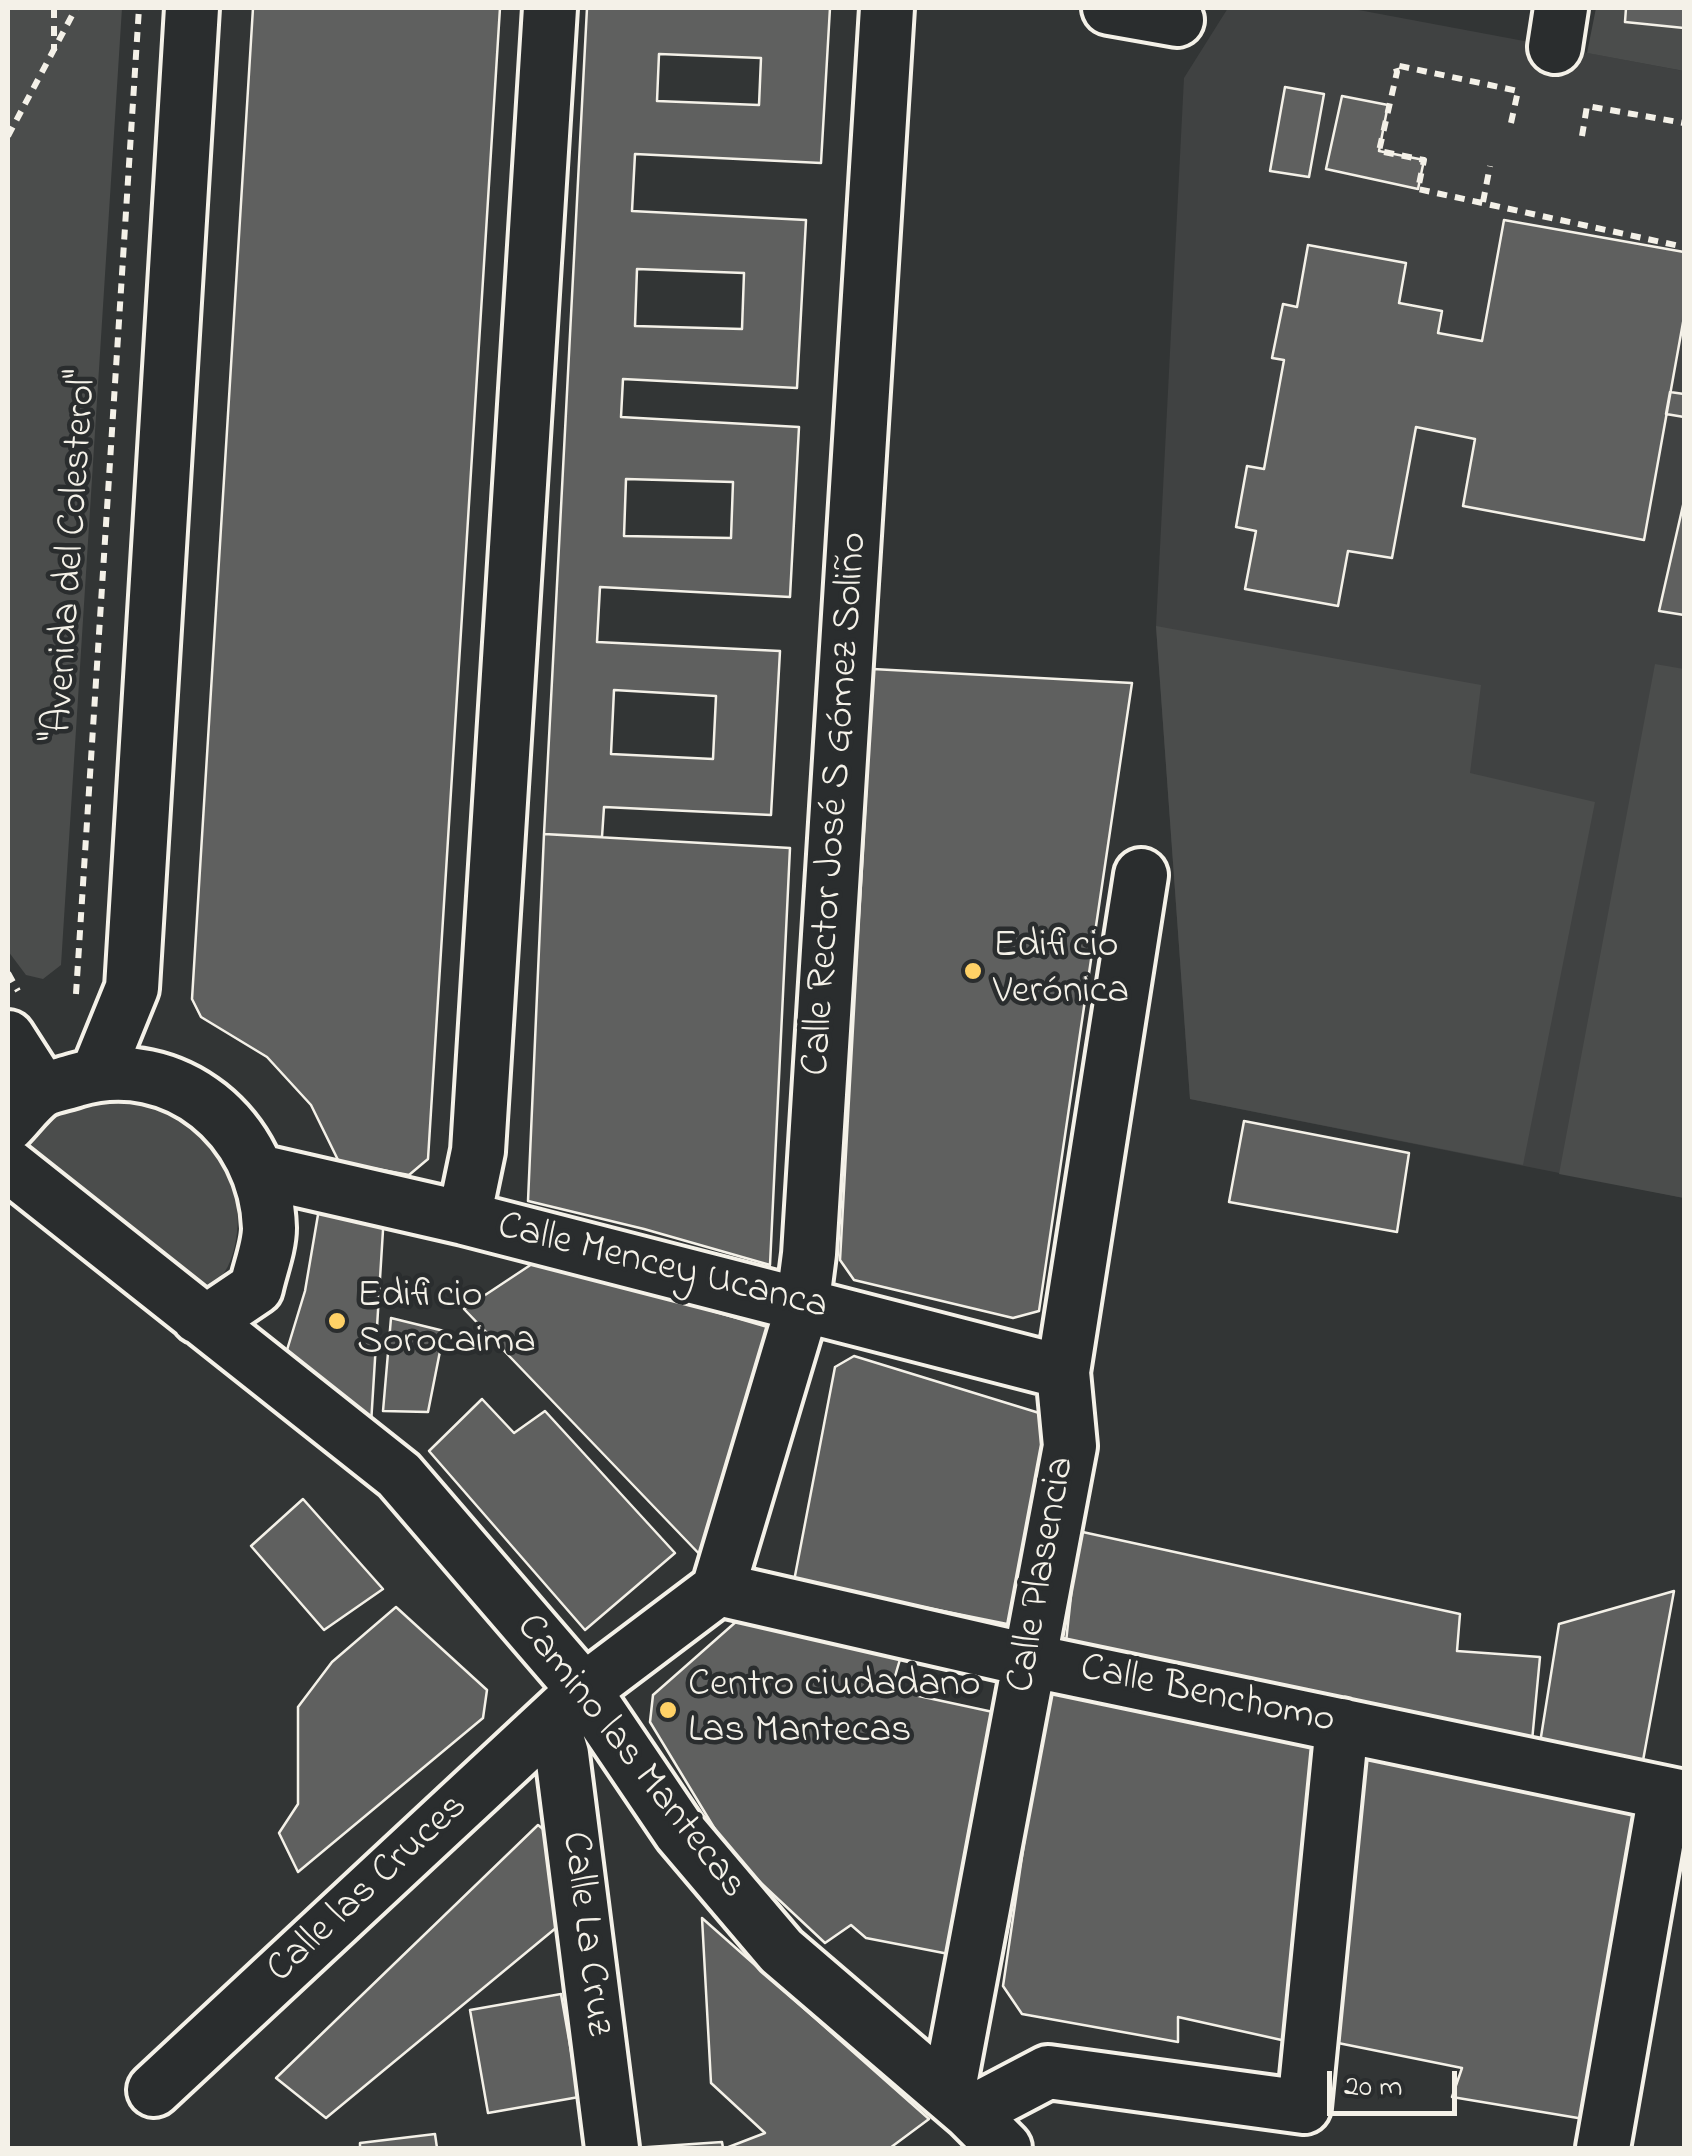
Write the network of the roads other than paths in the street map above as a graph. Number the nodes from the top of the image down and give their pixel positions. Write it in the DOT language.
graph roads {
  1 [pos="192,8"];
  2 [pos="550,8"];
  3 [pos="887,8"];
  4 [pos="1109,8"];
  5 [pos="1177,20"];
  6 [pos="1141,876"];
  7 [pos="132,988"];
  8 [pos="15,1018"];
  9 [pos="97,1074"];
  10 [pos="167,1081"];
  11 [pos="25,1108"];
  12 [pos="8,1166"];
  13 [pos="259,1172"];
  14 [pos="464,1218"];
  15 [pos="256,1288"];
  16 [pos="802,1308"];
  17 [pos="198,1317"];
  18 [pos="258,1365"];
  19 [pos="1063,1372"];
  20 [pos="718,1589"];
  21 [pos="1028,1660"];
  22 [pos="568,1705"];
  23 [pos="1342,1725"];
  24 [pos="1675,1796"];
  25 [pos="154,2090"];
  26 [pos="974,2119"];
  27 [pos="612,2148"];
  28 [pos="1603,2148"];
  1 -- 7 [label="street"];
  2 -- 14 [label="street"];
  3 -- 16 [label="street, Calle Rector José S Gómez Soliño"];
  4 -- 5 [label="street"];
  6 -- 19 [label="street, Calle Plasencia"];
  7 -- 9 [label="street"];
  7 -- 10 [label="street"];
  8 -- 11 [label="street"];
  9 -- 10 [label="street"];
  9 -- 11 [label="street"];
  10 -- 13 [label="street"];
  12 -- 17 [label="street, Camino las Mantecas"];
  13 -- 14 [label="street, Calle Mencey Ucanca"];
  13 -- 15 [label="street"];
  14 -- 16 [label="street, Calle Mencey Ucanca"];
  15 -- 17 [label="street"];
  15 -- 18 [label="street"];
  16 -- 19 [label="street, Calle Mencey Ucanca"];
  16 -- 20 [label="street, Calle Rector José S Gómez Soliño"];
  17 -- 18 [label="street, Camino las Mantecas"];
  18 -- 22 [label="street, Camino las Mantecas"];
  19 -- 21 [label="street, Calle Plasencia"];
  20 -- 21 [label="street, Calle Benchomo"];
  20 -- 22 [label="street"];
  21 -- 23 [label="street, Calle Benchomo"];
  21 -- 26 [label="street, Calle Plasencia"];
  22 -- 25 [label="street, Calle las Cruces"];
  22 -- 26 [label="street, Camino las Mantecas"];
  22 -- 27 [label="street, Calle La Cruz"];
  23 -- 24 [label="street, Calle Benchomo"];
  23 -- 26 [label="street"];
  24 -- 28 [label="street"];
}
